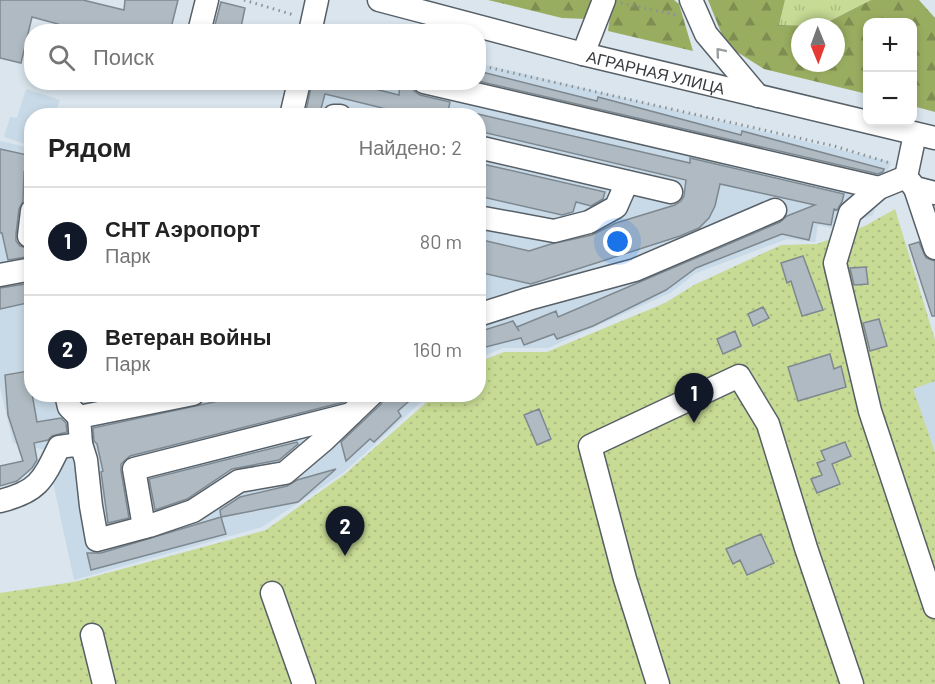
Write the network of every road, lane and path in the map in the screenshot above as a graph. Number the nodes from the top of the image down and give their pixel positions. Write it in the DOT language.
graph roads {
  1 [pos="207,0"];
  2 [pos="244,0"];
  3 [pos="379,0"];
  4 [pos="611,1"];
  5 [pos="411,4"];
  6 [pos="696,10"];
  7 [pos="313,17"];
  8 [pos="201,24"];
  9 [pos="480,24"];
  10 [pos="486,26"];
  11 [pos="583,54"];
  12 [pos="486,67"];
  13 [pos="297,90"];
  14 [pos="458,90"];
  15 [pos="758,96"];
  16 [pos="293,108"];
  17 [pos="925,136"];
  18 [pos="486,149"];
  19 [pos="627,182"];
  20 [pos="916,182"];
  21 [pos="879,188"];
  22 [pos="671,192"];
  23 [pos="775,210"];
  24 [pos="486,218"];
  25 [pos="935,248"];
  26 [pos="24,270"];
  27 [pos="0,275"];
  28 [pos="486,308"];
  29 [pos="68,402"];
  30 [pos="153,402"];
  31 [pos="364,402"];
  32 [pos="352,413"];
  33 [pos="79,417"];
  34 [pos="81,444"];
  35 [pos="0,501"];
  36 [pos="144,527"];
  37 [pos="272,593"];
  38 [pos="935,607"];
  39 [pos="92,636"];
  40 [pos="104,684"];
  41 [pos="304,684"];
  42 [pos="658,684"];
  43 [pos="852,684"];
  1 -- 8 [label="street"];
  2 -- 7 [label="path"];
  3 -- 5 [label="street, АГРАРНАЯ УЛИЦА"];
  4 -- 6 [label="path"];
  4 -- 11 [label="street"];
  5 -- 9 [label="street, АГРАРНАЯ УЛИЦА"];
  15 -- 6 [label="street, one-way"];
  10 -- 11 [label="street, АГРАРНАЯ УЛИЦА"];
  11 -- 15 [label="street, АГРАРНАЯ УЛИЦА"];
  12 -- 20 [label="path"];
  13 -- 16 [label="street"];
  14 -- 21 [label="street"];
  15 -- 17 [label="street, АГРАРНАЯ УЛИЦА"];
  17 -- 20 [label="street"];
  18 -- 19 [label="street"];
  19 -- 22 [label="street"];
  19 -- 24 [label="street"];
  20 -- 21 [label="street"];
  20 -- 25 [label="street"];
  21 -- 38 [label="street"];
  23 -- 28 [label="street"];
  26 -- 27 [label="street"];
  29 -- 33 [label="street"];
  30 -- 33 [label="street"];
  31 -- 32 [label="street"];
  32 -- 36 [label="street"];
  32 -- 36 [label="street"];
  33 -- 34 [label="street"];
  34 -- 35 [label="street"];
  34 -- 36 [label="street"];
  37 -- 41 [label="street"];
  39 -- 40 [label="street"];
  42 -- 43 [label="street"];
}
